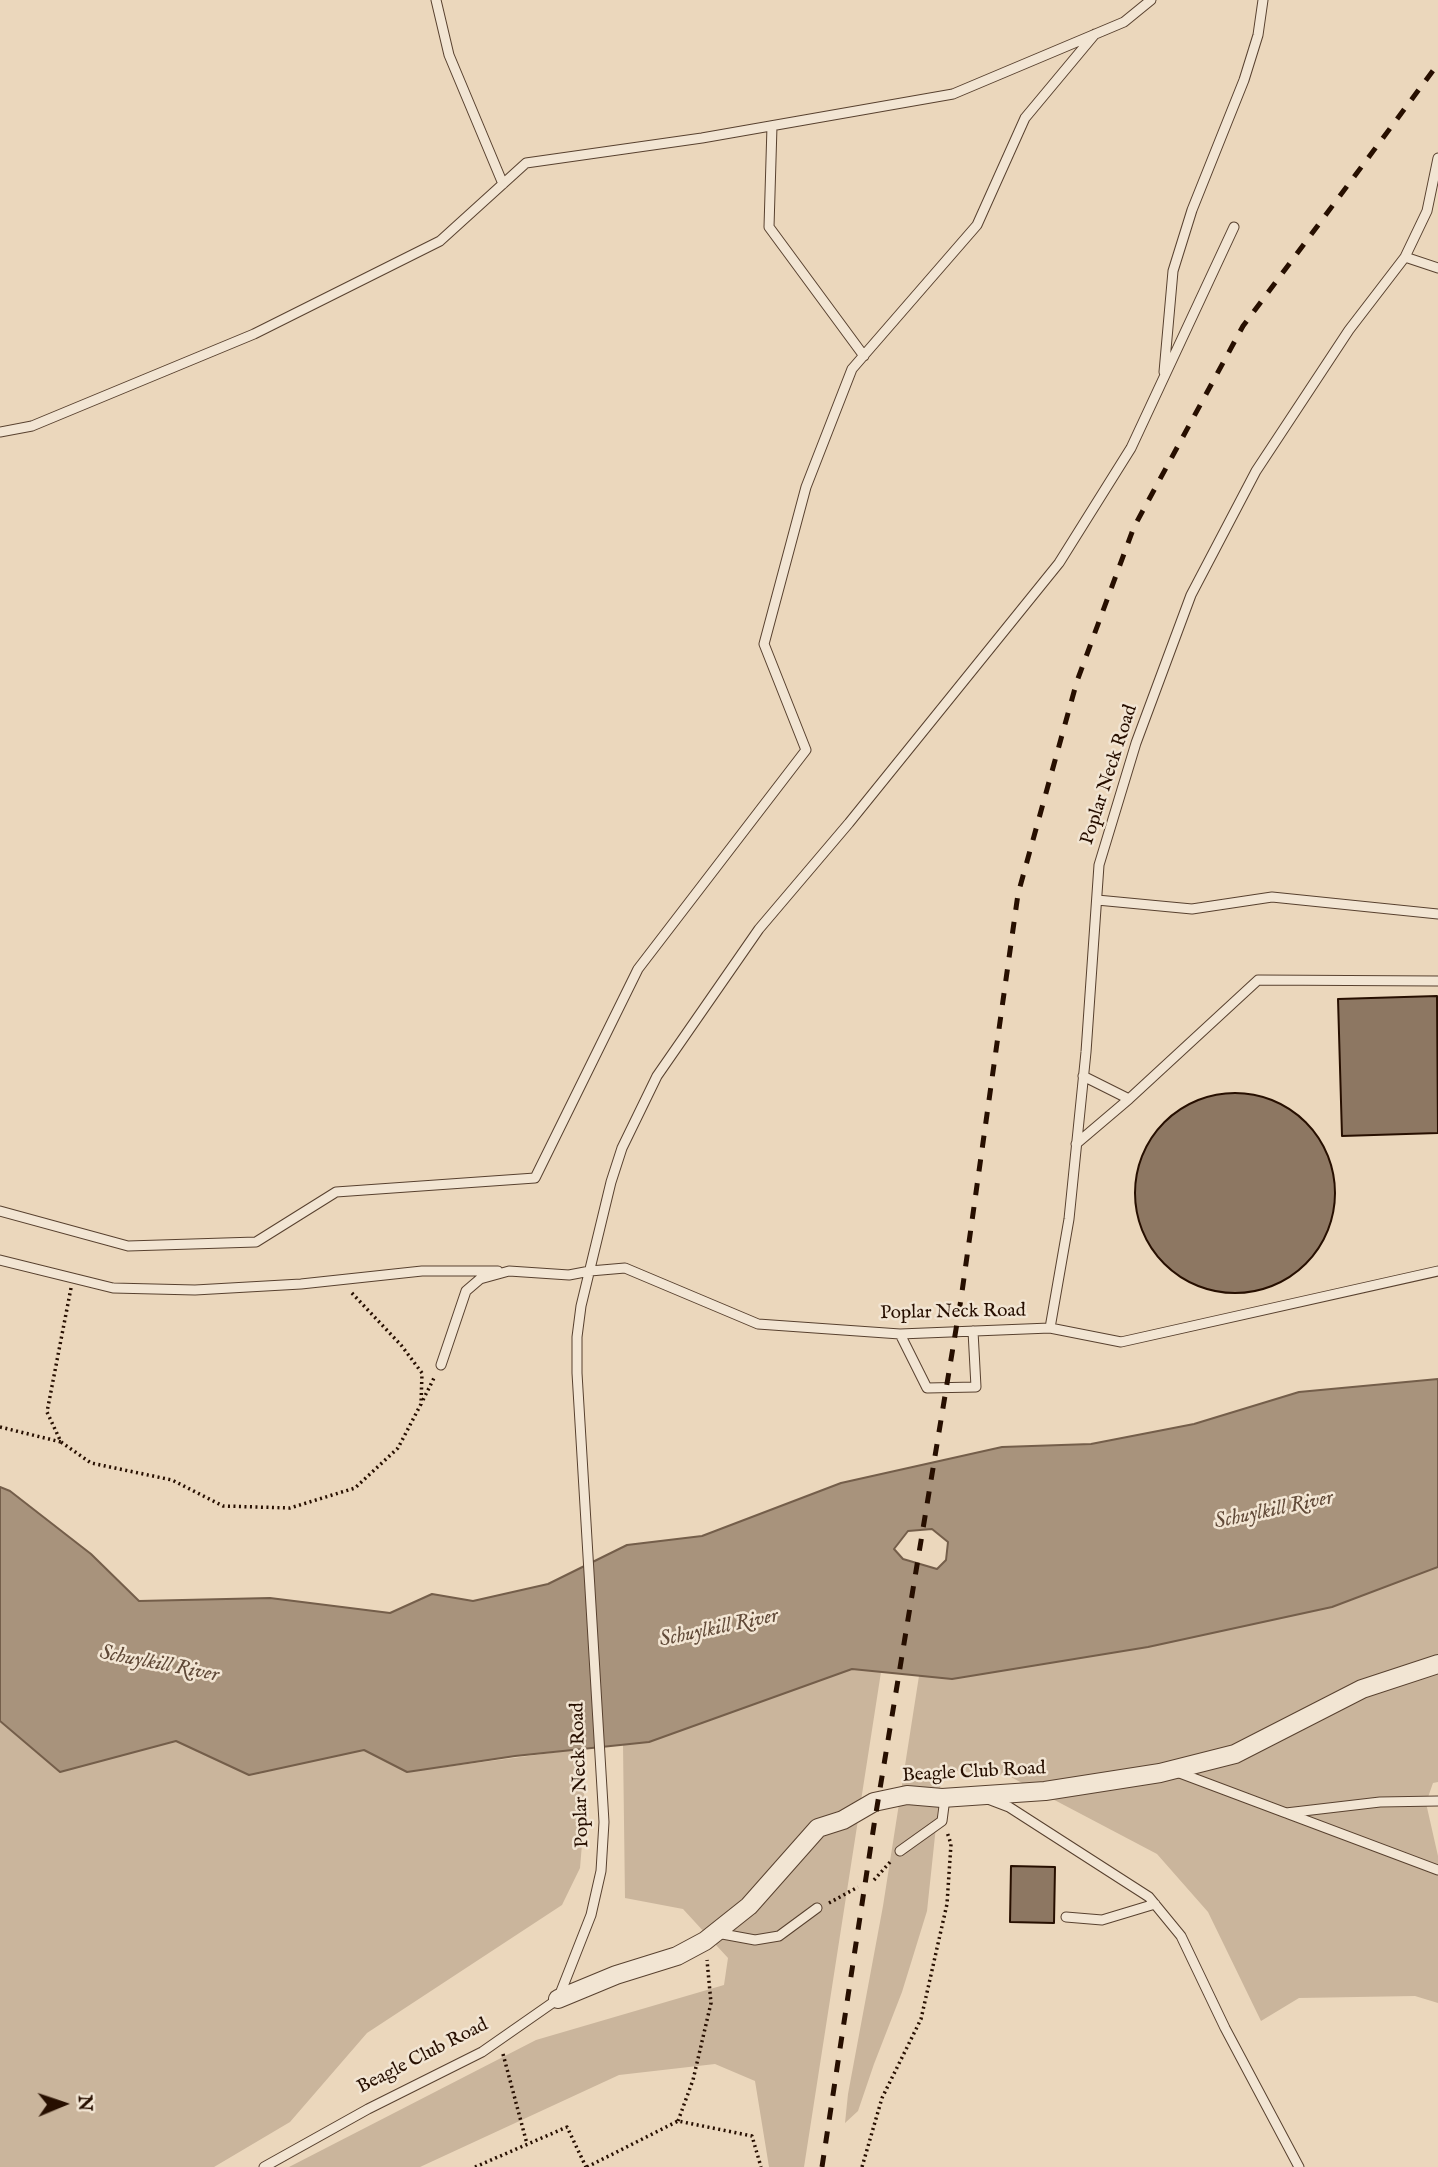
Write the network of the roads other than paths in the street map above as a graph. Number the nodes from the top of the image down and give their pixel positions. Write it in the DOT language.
graph roads {
  1 [pos="436,0"];
  2 [pos="1151,0"];
  3 [pos="1263,0"];
  4 [pos="1095,34"];
  5 [pos="772,126"];
  6 [pos="1438,158"];
  7 [pos="503,184"];
  8 [pos="1234,227"];
  9 [pos="1405,257"];
  10 [pos="1438,268"];
  11 [pos="864,356"];
  12 [pos="1163,381"];
  13 [pos="0,432"];
  14 [pos="1097,900"];
  15 [pos="1438,914"];
  16 [pos="1438,981"];
  17 [pos="1083,1076"];
  18 [pos="1129,1099"];
  19 [pos="1076,1144"];
  20 [pos="0,1211"];
  21 [pos="0,1260"];
  22 [pos="590,1270"];
  23 [pos="509,1271"];
  24 [pos="1438,1271"];
  25 [pos="1050,1328"];
  26 [pos="973,1331"];
  27 [pos="900,1334"];
  28 [pos="441,1365"];
  29 [pos="1438,1664"];
  30 [pos="1172,1770"];
  31 [pos="979,1795"];
  32 [pos="945,1798"];
  33 [pos="1438,1801"];
  34 [pos="1284,1814"];
  35 [pos="900,1851"];
  36 [pos="1438,1870"];
  37 [pos="1155,1904"];
  38 [pos="817,1908"];
  39 [pos="1066,1917"];
  40 [pos="710,1937"];
  41 [pos="558,1999"];
  42 [pos="264,2167"];
  43 [pos="1300,2167"];
  1 -- 7 [label="lane"];
  2 -- 4 [label="lane"];
  3 -- 12 [label="lane"];
  4 -- 5 [label="lane"];
  4 -- 11 [label="lane"];
  5 -- 7 [label="lane"];
  5 -- 11 [label="lane"];
  6 -- 9 [label="lane, Poplar Neck Road"];
  7 -- 13 [label="lane"];
  8 -- 12 [label="lane"];
  9 -- 10 [label="lane"];
  9 -- 14 [label="lane, Poplar Neck Road"];
  11 -- 20 [label="lane"];
  12 -- 22 [label="lane"];
  14 -- 15 [label="lane"];
  14 -- 17 [label="lane, Poplar Neck Road"];
  16 -- 18 [label="lane"];
  17 -- 18 [label="lane"];
  17 -- 19 [label="lane, Poplar Neck Road"];
  18 -- 19 [label="lane"];
  19 -- 25 [label="lane, Poplar Neck Road"];
  21 -- 23 [label="lane"];
  22 -- 23 [label="lane"];
  22 -- 27 [label="lane, Poplar Neck Road"];
  22 -- 41 [label="lane, Poplar Neck Road"];
  23 -- 28 [label="lane"];
  24 -- 25 [label="lane"];
  25 -- 26 [label="lane, Poplar Neck Road"];
  26 -- 27 [label="lane, Poplar Neck Road"];
  26 -- 27 [label="lane"];
  29 -- 30 [label="street, Beagle Club Road"];
  30 -- 31 [label="street, Beagle Club Road"];
  30 -- 34 [label="lane"];
  31 -- 32 [label="street, Beagle Club Road"];
  31 -- 37 [label="lane"];
  32 -- 35 [label="lane"];
  32 -- 40 [label="street, Beagle Club Road"];
  33 -- 34 [label="lane"];
  34 -- 36 [label="lane"];
  37 -- 39 [label="lane"];
  37 -- 43 [label="lane"];
  38 -- 40 [label="lane"];
  40 -- 41 [label="street, Beagle Club Road"];
  41 -- 42 [label="lane, Beagle Club Road"];
}
